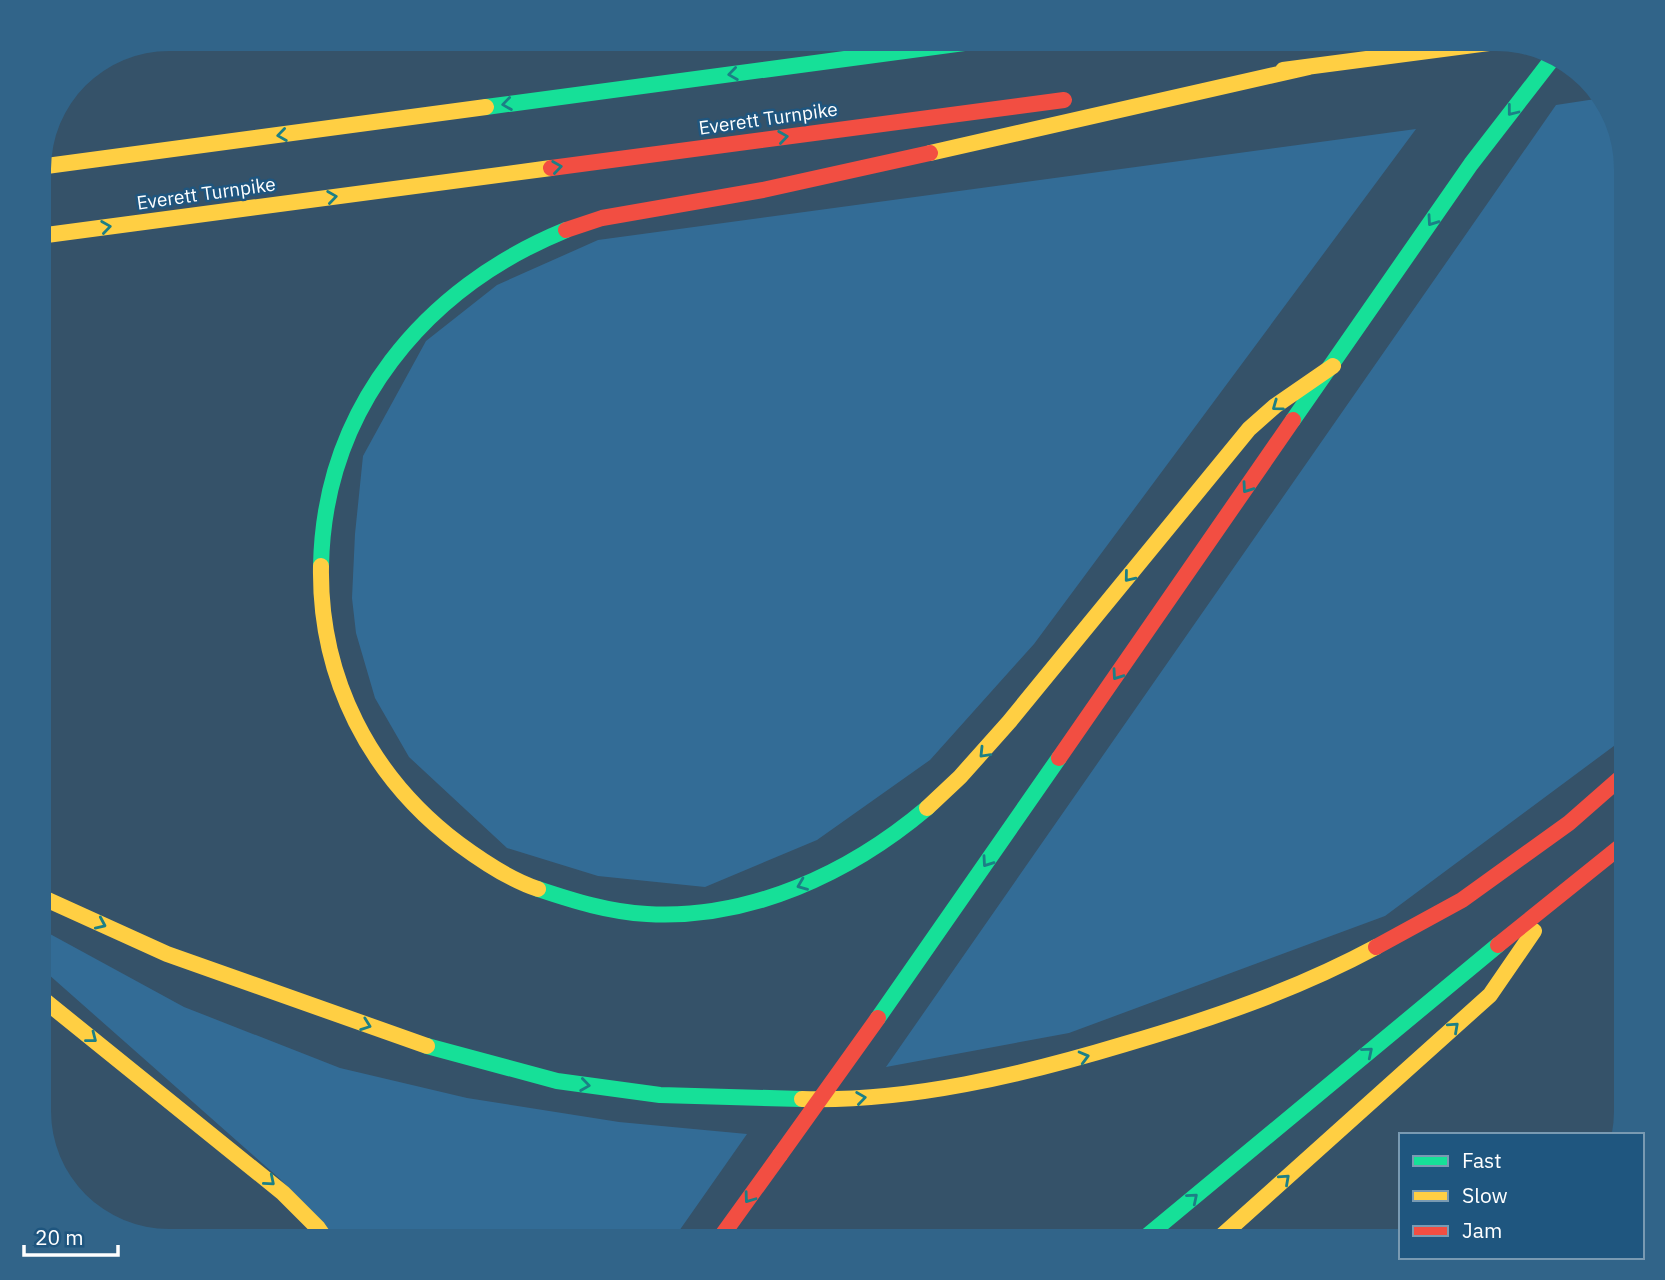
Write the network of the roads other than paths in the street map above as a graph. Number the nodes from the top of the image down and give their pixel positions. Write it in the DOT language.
graph roads {
  1 [pos="898,51"];
  2 [pos="1429,51"];
  3 [pos="1549,63"];
  4 [pos="1309,67"];
  5 [pos="1130,91"];
  6 [pos="1074,98"];
  7 [pos="51,165"];
  8 [pos="51,234"];
  9 [pos="1333,366"];
  10 [pos="1614,784"];
  11 [pos="1614,851"];
  12 [pos="1561,893"];
  13 [pos="51,901"];
  14 [pos="51,1006"];
  15 [pos="319,1229"];
  16 [pos="727,1229"];
  17 [pos="1155,1229"];
  18 [pos="1229,1229"];
  1 -- 7 [label="highway, one-way"];
  2 -- 4 [label="highway"];
  3 -- 9 [label="highway, one-way"];
  4 -- 5 [label="highway"];
  9 -- 4 [label="highway, one-way"];
  8 -- 6 [label="highway, Everett Turnpike, one-way"];
  9 -- 16 [label="highway, one-way, bridge"];
  13 -- 10 [label="highway, one-way"];
  11 -- 12 [label="highway"];
  17 -- 12 [label="highway, one-way"];
  18 -- 12 [label="highway, one-way"];
  14 -- 15 [label="highway, one-way"];
}
